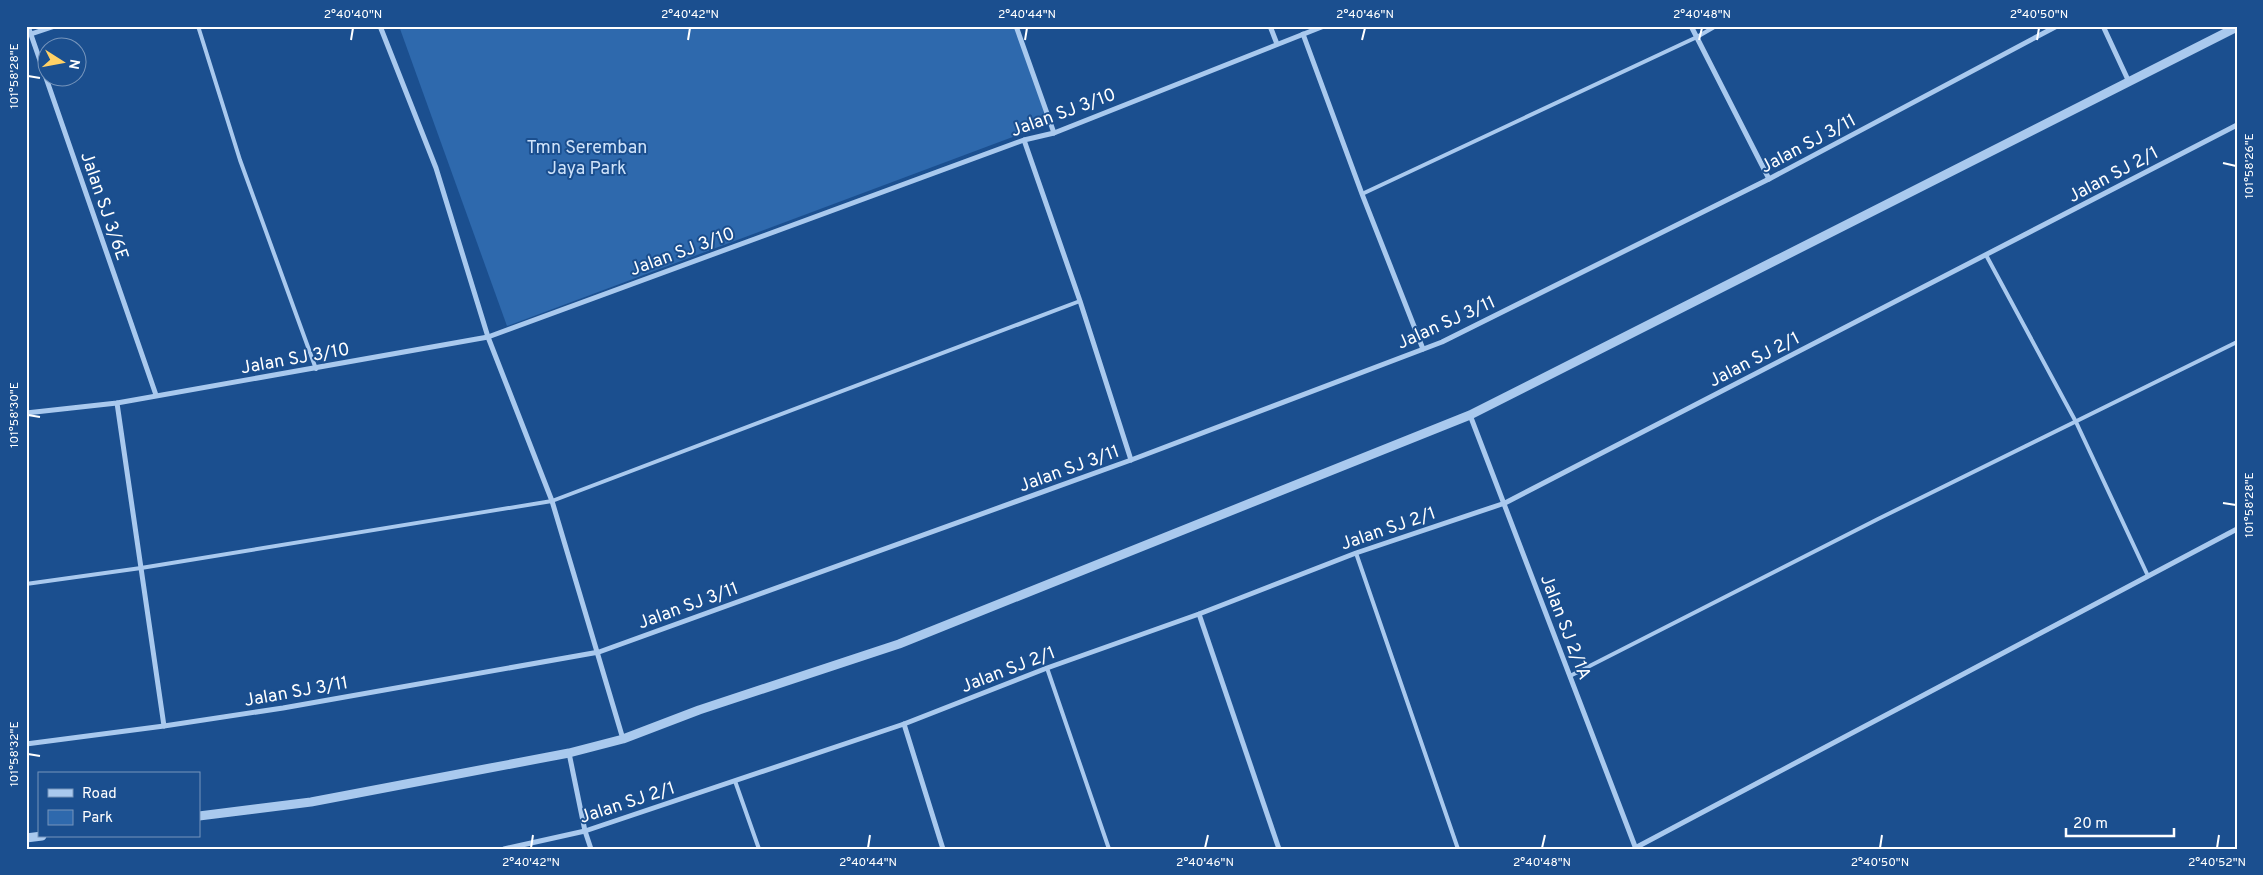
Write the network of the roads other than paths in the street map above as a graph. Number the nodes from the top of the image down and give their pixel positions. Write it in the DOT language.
graph roads {
  1 [pos="28,26"];
  2 [pos="54,26"];
  3 [pos="198,26"];
  4 [pos="380,26"];
  5 [pos="1016,26"];
  6 [pos="1270,26"];
  7 [pos="1324,26"];
  8 [pos="1691,26"];
  9 [pos="1716,26"];
  10 [pos="2057,26"];
  11 [pos="2103,26"];
  12 [pos="2237,27"];
  13 [pos="31,34"];
  14 [pos="1303,34"];
  15 [pos="1697,37"];
  16 [pos="1277,44"];
  17 [pos="2129,83"];
  18 [pos="2237,125"];
  19 [pos="1054,133"];
  20 [pos="1024,140"];
  21 [pos="1769,179"];
  22 [pos="1362,194"];
  23 [pos="1986,256"];
  24 [pos="1080,301"];
  25 [pos="488,336"];
  26 [pos="2237,342"];
  27 [pos="1423,349"];
  28 [pos="316,369"];
  29 [pos="156,395"];
  30 [pos="117,403"];
  31 [pos="26,413"];
  32 [pos="1470,415"];
  33 [pos="2076,422"];
  34 [pos="1131,460"];
  35 [pos="552,501"];
  36 [pos="1505,502"];
  37 [pos="2237,529"];
  38 [pos="1356,553"];
  39 [pos="141,568"];
  40 [pos="2148,576"];
  41 [pos="26,584"];
  42 [pos="1199,614"];
  43 [pos="599,652"];
  44 [pos="1047,668"];
  45 [pos="1570,676"];
  46 [pos="904,724"];
  47 [pos="164,726"];
  48 [pos="623,739"];
  49 [pos="26,744"];
  50 [pos="570,753"];
  51 [pos="735,781"];
  52 [pos="200,816"];
  53 [pos="585,831"];
  54 [pos="1635,848"];
  55 [pos="504,849"];
  56 [pos="591,849"];
  57 [pos="759,849"];
  58 [pos="943,849"];
  59 [pos="1110,849"];
  60 [pos="1279,849"];
  61 [pos="1458,849"];
  1 -- 13 [label="street, Jalan SJ 3/6E"];
  2 -- 13 [label="street"];
  3 -- 28 [label="lane"];
  4 -- 25 [label="street"];
  5 -- 19 [label="street"];
  6 -- 16 [label="street"];
  7 -- 14 [label="street, Jalan SJ 3/10"];
  8 -- 15 [label="street"];
  9 -- 15 [label="lane"];
  10 -- 21 [label="street, Jalan SJ 3/11"];
  11 -- 17 [label="street"];
  12 -- 17 [label="street"];
  13 -- 29 [label="street, Jalan SJ 3/6E"];
  14 -- 16 [label="street, Jalan SJ 3/10"];
  14 -- 22 [label="street"];
  15 -- 21 [label="street"];
  15 -- 22 [label="lane"];
  16 -- 19 [label="street, Jalan SJ 3/10"];
  17 -- 32 [label="street"];
  18 -- 23 [label="street, Jalan SJ 2/1"];
  19 -- 20 [label="street, Jalan SJ 3/10"];
  20 -- 24 [label="street"];
  20 -- 25 [label="street, Jalan SJ 3/10"];
  21 -- 27 [label="street, Jalan SJ 3/11"];
  22 -- 27 [label="street"];
  23 -- 33 [label="lane"];
  23 -- 36 [label="street, Jalan SJ 2/1"];
  24 -- 34 [label="street"];
  24 -- 35 [label="lane"];
  25 -- 28 [label="street, Jalan SJ 3/10"];
  25 -- 35 [label="street"];
  26 -- 33 [label="lane"];
  27 -- 34 [label="street, Jalan SJ 3/11"];
  28 -- 29 [label="street, Jalan SJ 3/10"];
  29 -- 30 [label="street, Jalan SJ 3/10"];
  30 -- 31 [label="street, Jalan SJ 3/10"];
  30 -- 39 [label="street"];
  32 -- 36 [label="street, Jalan SJ 2/1A"];
  32 -- 48 [label="street"];
  33 -- 40 [label="lane"];
  33 -- 45 [label="lane"];
  34 -- 43 [label="street, Jalan SJ 3/11"];
  35 -- 39 [label="lane"];
  35 -- 43 [label="street"];
  36 -- 38 [label="street, Jalan SJ 2/1"];
  36 -- 45 [label="street, Jalan SJ 2/1A"];
  37 -- 40 [label="street"];
  38 -- 42 [label="street, Jalan SJ 2/1"];
  38 -- 61 [label="lane"];
  39 -- 41 [label="lane"];
  39 -- 47 [label="street"];
  40 -- 54 [label="street"];
  42 -- 44 [label="street, Jalan SJ 2/1"];
  42 -- 60 [label="street"];
  43 -- 47 [label="street, Jalan SJ 3/11"];
  43 -- 48 [label="street"];
  44 -- 46 [label="street, Jalan SJ 2/1"];
  44 -- 59 [label="lane"];
  45 -- 54 [label="street, Jalan SJ 2/1A"];
  46 -- 51 [label="street, Jalan SJ 2/1"];
  46 -- 58 [label="street"];
  47 -- 49 [label="street, Jalan SJ 3/11"];
  48 -- 50 [label="street"];
  50 -- 52 [label="street"];
  50 -- 53 [label="street"];
  51 -- 53 [label="street, Jalan SJ 2/1"];
  51 -- 57 [label="lane"];
  53 -- 55 [label="street, Jalan SJ 2/1"];
  53 -- 56 [label="street"];
}
